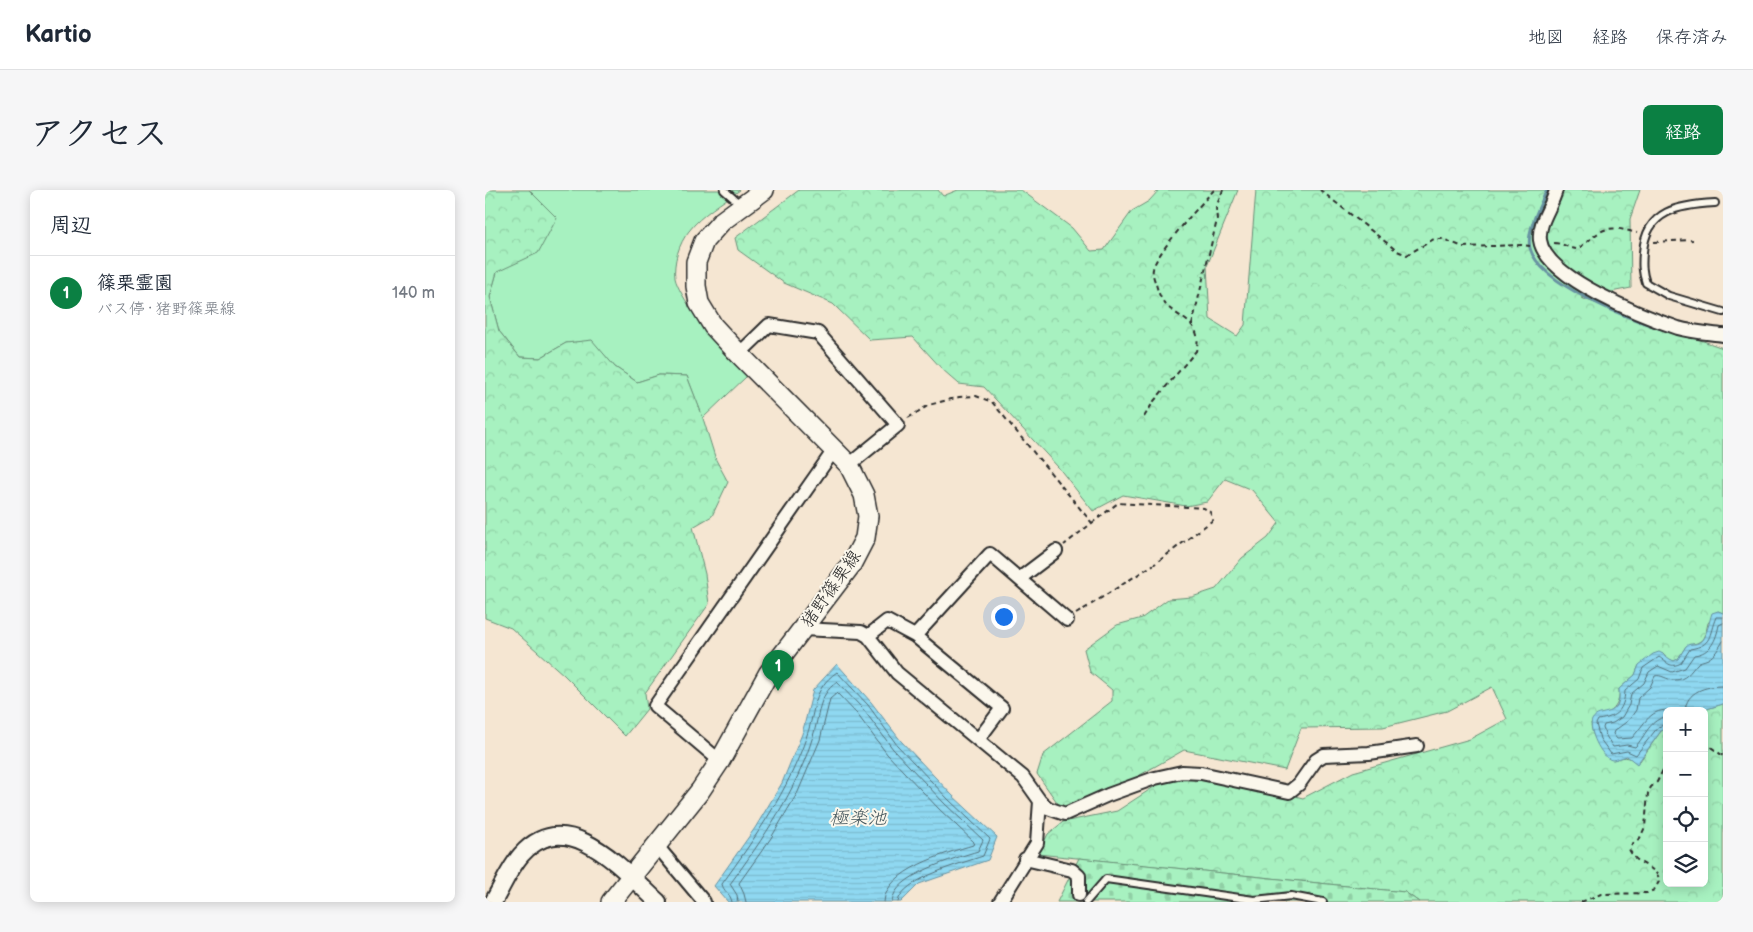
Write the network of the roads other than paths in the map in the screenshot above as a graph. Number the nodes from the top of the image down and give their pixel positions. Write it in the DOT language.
graph roads {
  1 [pos="724,190"];
  2 [pos="765,190"];
  3 [pos="1556,190"];
  4 [pos="1715,203"];
  5 [pos="742,206"];
  6 [pos="1723,312"];
  7 [pos="1723,335"];
  8 [pos="739,354"];
  9 [pos="834,450"];
  10 [pos="849,465"];
  11 [pos="1056,551"];
  12 [pos="1019,579"];
  13 [pos="1067,620"];
  14 [pos="803,629"];
  15 [pos="868,636"];
  16 [pos="915,636"];
  17 [pos="979,740"];
  18 [pos="1417,746"];
  19 [pos="720,761"];
  20 [pos="1040,801"];
  21 [pos="657,846"];
  22 [pos="1025,859"];
  23 [pos="631,878"];
  24 [pos="1081,900"];
  25 [pos="1276,900"];
  26 [pos="493,902"];
  27 [pos="611,902"];
  28 [pos="658,902"];
  29 [pos="704,902"];
  30 [pos="1000,902"];
  31 [pos="1323,902"];
  1 -- 5 [label="lane"];
  2 -- 5 [label="main road, 猪野篠栗線"];
  3 -- 7 [label="street"];
  4 -- 6 [label="lane"];
  5 -- 8 [label="main road, 猪野篠栗線"];
  8 -- 9 [label="main road, 猪野篠栗線"];
  8 -- 10 [label="street"];
  9 -- 10 [label="main road, 猪野篠栗線"];
  9 -- 19 [label="street"];
  10 -- 14 [label="main road, 猪野篠栗線"];
  11 -- 12 [label="street"];
  12 -- 13 [label="street"];
  12 -- 16 [label="street"];
  14 -- 15 [label="street"];
  14 -- 19 [label="main road, 猪野篠栗線"];
  15 -- 16 [label="street"];
  15 -- 17 [label="street"];
  16 -- 17 [label="street"];
  17 -- 20 [label="street"];
  18 -- 20 [label="street"];
  19 -- 21 [label="main road, 猪野篠栗線"];
  20 -- 22 [label="street"];
  21 -- 23 [label="main road, 猪野篠栗線"];
  21 -- 29 [label="street"];
  22 -- 24 [label="street"];
  22 -- 30 [label="street"];
  23 -- 26 [label="street"];
  23 -- 27 [label="main road, 猪野篠栗線"];
  23 -- 28 [label="street"];
  24 -- 25 [label="lane"];
  25 -- 31 [label="lane"];
}
